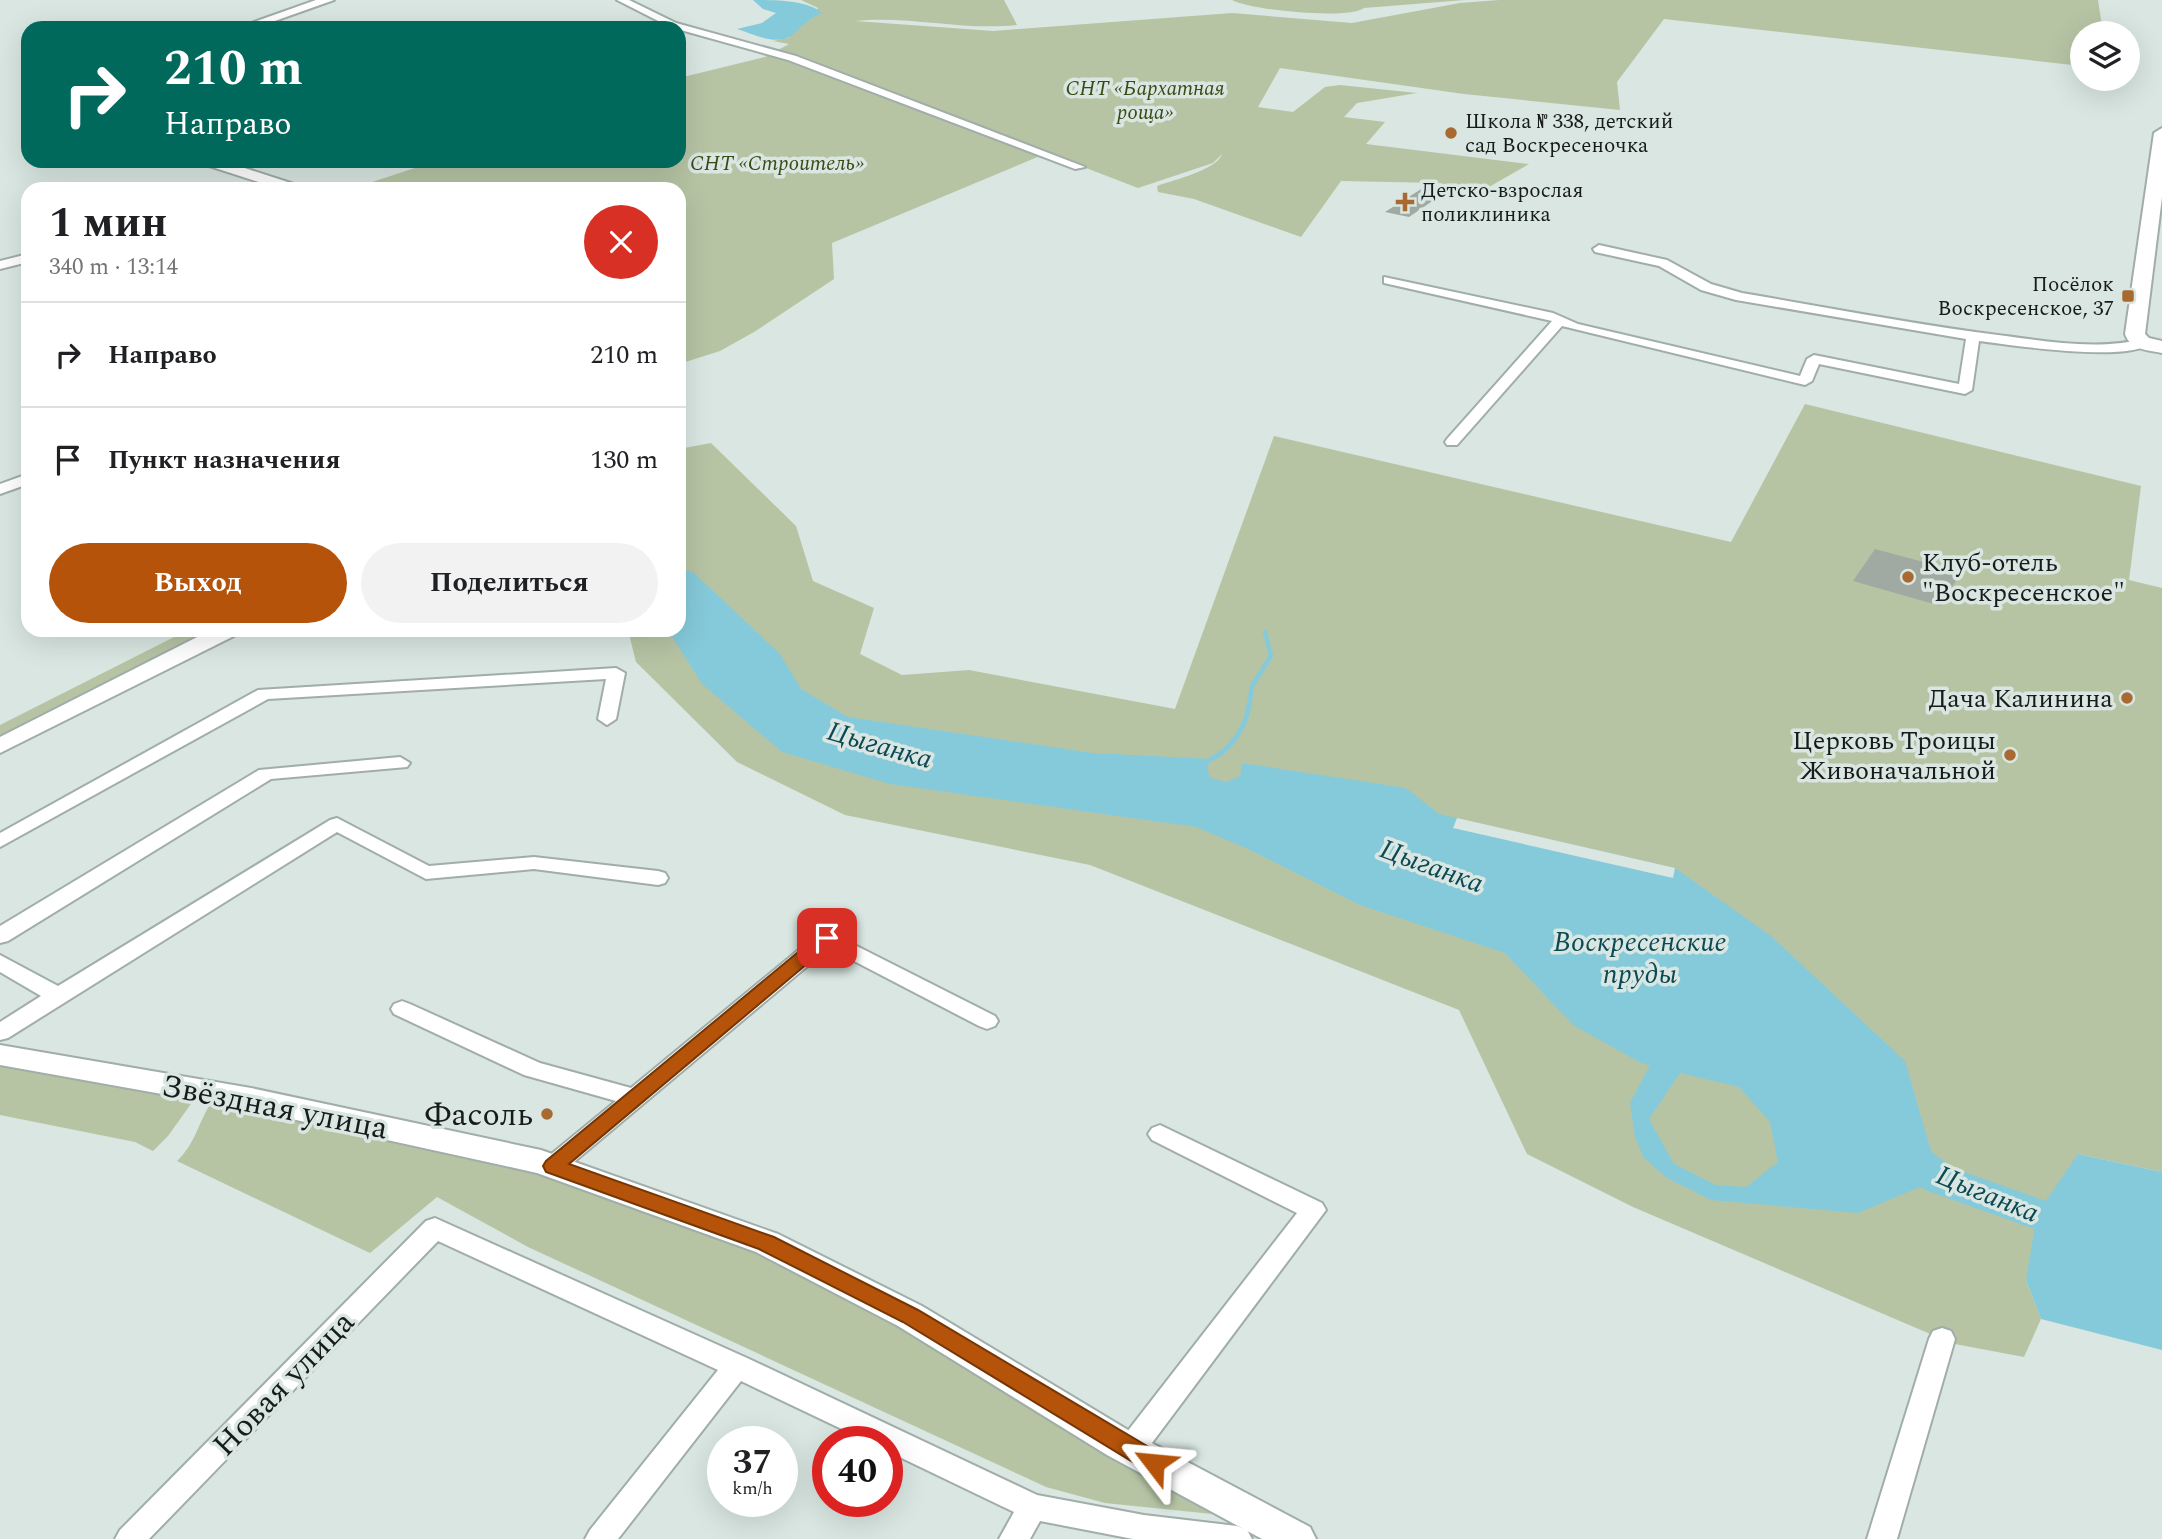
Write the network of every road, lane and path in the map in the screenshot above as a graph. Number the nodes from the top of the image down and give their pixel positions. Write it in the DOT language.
graph roads {
  1 [pos="328,0"];
  2 [pos="622,0"];
  3 [pos="264,21"];
  4 [pos="663,21"];
  5 [pos="686,29"];
  6 [pos="2162,133"];
  7 [pos="1079,167"];
  8 [pos="230,168"];
  9 [pos="273,182"];
  10 [pos="1599,249"];
  11 [pos="21,260"];
  12 [pos="0,265"];
  13 [pos="1389,280"];
  14 [pos="1560,320"];
  15 [pos="1973,336"];
  16 [pos="2152,345"];
  17 [pos="1452,442"];
  18 [pos="21,482"];
  19 [pos="0,489"];
  20 [pos="214,637"];
  21 [pos="607,719"];
  22 [pos="0,746"];
  23 [pos="400,763"];
  24 [pos="0,841"];
  25 [pos="658,878"];
  26 [pos="0,936"];
  27 [pos="0,962"];
  28 [pos="58,996"];
  29 [pos="402,1009"];
  30 [pos="986,1021"];
  31 [pos="0,1032"];
  32 [pos="0,1055"];
  33 [pos="635,1098"];
  34 [pos="1160,1134"];
  35 [pos="553,1166"];
  36 [pos="1942,1339"];
  37 [pos="737,1366"];
  38 [pos="1130,1450"];
  39 [pos="1033,1507"];
  40 [pos="131,1539"];
  41 [pos="600,1539"];
  42 [pos="1014,1539"];
  43 [pos="1237,1539"];
  44 [pos="1297,1539"];
  45 [pos="1882,1539"];
  1 -- 3 [label="street"];
  2 -- 4 [label="street"];
  5 -- 7 [label="street"];
  6 -- 16 [label="main road"];
  8 -- 9 [label="street"];
  10 -- 15 [label="street"];
  11 -- 12 [label="street"];
  13 -- 14 [label="street"];
  14 -- 15 [label="street"];
  14 -- 17 [label="street"];
  15 -- 16 [label="street"];
  18 -- 19 [label="street"];
  20 -- 22 [label="street"];
  21 -- 24 [label="street"];
  23 -- 26 [label="street"];
  25 -- 28 [label="street"];
  27 -- 28 [label="street"];
  28 -- 31 [label="street"];
  29 -- 33 [label="street"];
  30 -- 33 [label="street"];
  32 -- 35 [label="street, Звёздная улица"];
  33 -- 35 [label="street"];
  34 -- 38 [label="street"];
  35 -- 38 [label="street, Звёздная улица"];
  36 -- 45 [label="street"];
  37 -- 39 [label="street"];
  37 -- 40 [label="street, Новая улица"];
  37 -- 41 [label="street"];
  38 -- 44 [label="street, Звёздная улица"];
  39 -- 42 [label="street"];
  39 -- 43 [label="street"];
}
